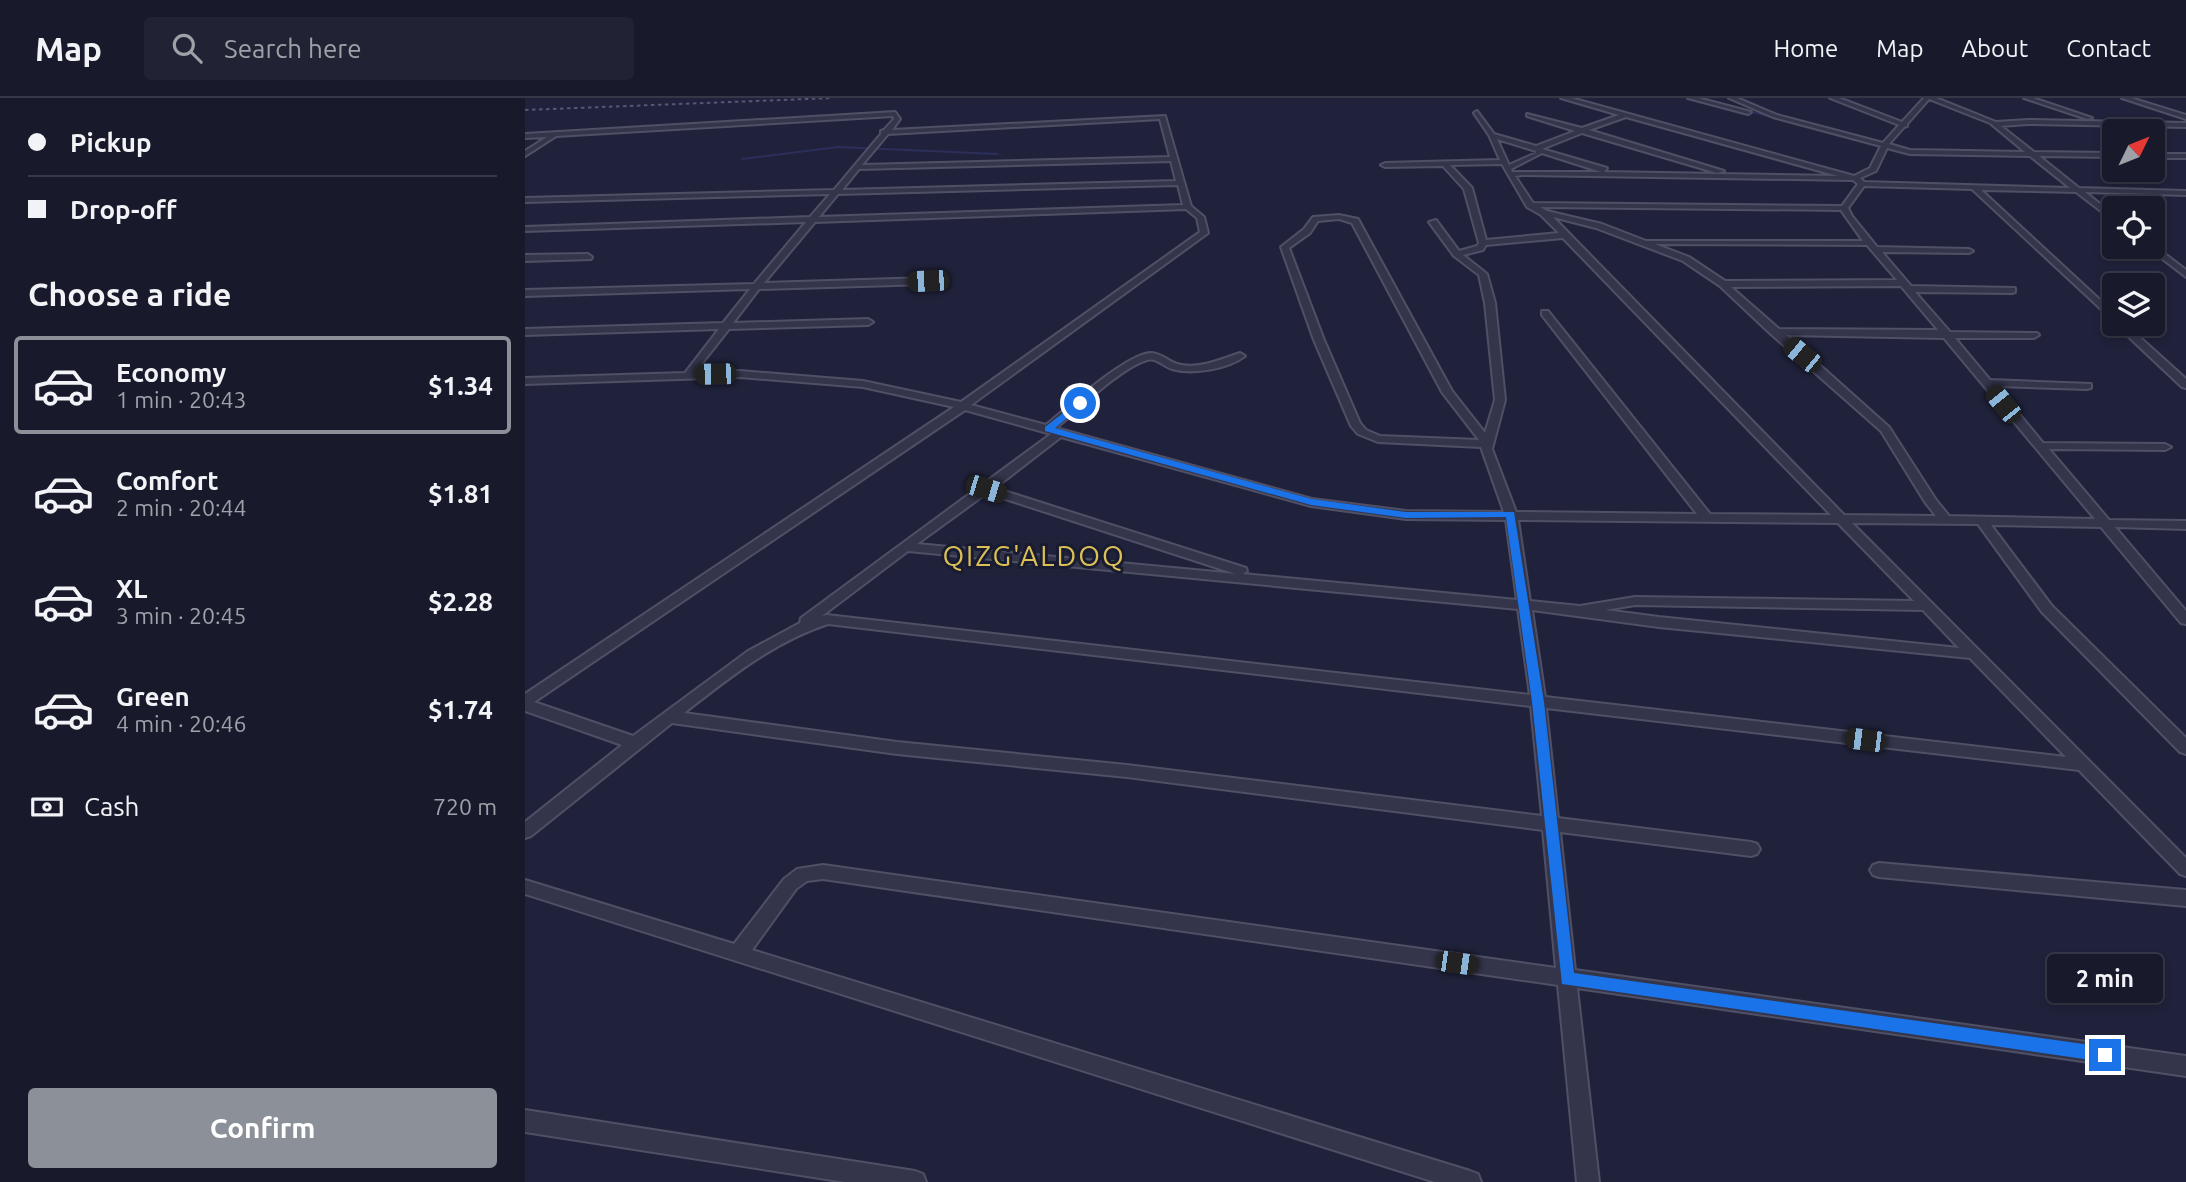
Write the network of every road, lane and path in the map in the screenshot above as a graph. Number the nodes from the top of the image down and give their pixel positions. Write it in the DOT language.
graph roads {
  1 [pos="1564,98"];
  2 [pos="1691,98"];
  3 [pos="1732,98"];
  4 [pos="1833,98"];
  5 [pos="1929,98"];
  6 [pos="2027,98"];
  7 [pos="2125,98"];
  8 [pos="1477,113"];
  9 [pos="1626,115"];
  10 [pos="1529,116"];
  11 [pos="1773,117"];
  12 [pos="2186,117"];
  13 [pos="2102,123"];
  14 [pos="1995,124"];
  15 [pos="2102,124"];
  16 [pos="1905,125"];
  17 [pos="2165,125"];
  18 [pos="2186,125"];
  19 [pos="1578,130"];
  20 [pos="883,132"];
  21 [pos="555,134"];
  22 [pos="1492,135"];
  23 [pos="525,136"];
  24 [pos="1885,145"];
  25 [pos="1539,149"];
  26 [pos="2030,153"];
  27 [pos="525,154"];
  28 [pos="2102,155"];
  29 [pos="2165,156"];
  30 [pos="2186,156"];
  31 [pos="1175,159"];
  32 [pos="1445,164"];
  33 [pos="1385,165"];
  34 [pos="855,167"];
  35 [pos="1508,168"];
  36 [pos="1619,174"];
  37 [pos="1738,176"];
  38 [pos="1859,181"];
  39 [pos="1178,183"];
  40 [pos="1975,188"];
  41 [pos="2077,190"];
  42 [pos="834,191"];
  43 [pos="2182,193"];
  44 [pos="2186,198"];
  45 [pos="525,200"];
  46 [pos="1530,205"];
  47 [pos="1187,207"];
  48 [pos="1844,208"];
  49 [pos="2102,210"];
  50 [pos="1544,213"];
  51 [pos="812,220"];
  52 [pos="1433,222"];
  53 [pos="525,229"];
  54 [pos="1567,235"];
  55 [pos="1643,242"];
  56 [pos="1483,243"];
  57 [pos="1872,246"];
  58 [pos="1969,251"];
  59 [pos="1457,254"];
  60 [pos="588,257"];
  61 [pos="525,258"];
  62 [pos="2165,258"];
  63 [pos="2186,274"];
  64 [pos="928,281"];
  65 [pos="1723,284"];
  66 [pos="1905,286"];
  67 [pos="756,287"];
  68 [pos="2012,290"];
  69 [pos="525,293"];
  70 [pos="2102,307"];
  71 [pos="1545,313"];
  72 [pos="867,322"];
  73 [pos="727,324"];
  74 [pos="525,332"];
  75 [pos="1774,332"];
  76 [pos="1945,334"];
  77 [pos="2034,335"];
  78 [pos="2133,336"];
  79 [pos="1240,356"];
  80 [pos="689,374"];
  81 [pos="525,381"];
  82 [pos="1986,383"];
  83 [pos="2087,386"];
  84 [pos="2186,386"];
  85 [pos="963,407"];
  86 [pos="1053,431"];
  87 [pos="1487,444"];
  88 [pos="2038,446"];
  89 [pos="2165,447"];
  90 [pos="986,489"];
  91 [pos="1511,514"];
  92 [pos="1705,516"];
  93 [pos="1839,517"];
  94 [pos="1945,520"];
  95 [pos="1981,520"];
  96 [pos="2102,524"];
  97 [pos="2186,525"];
  98 [pos="907,547"];
  99 [pos="1262,579"];
  100 [pos="1524,606"];
  101 [pos="1927,606"];
  102 [pos="1577,610"];
  103 [pos="2186,620"];
  104 [pos="801,625"];
  105 [pos="1974,654"];
  106 [pos="1538,702"];
  107 [pos="525,703"];
  108 [pos="670,717"];
  109 [pos="635,743"];
  110 [pos="2186,748"];
  111 [pos="2084,765"];
  112 [pos="1551,823"];
  113 [pos="525,831"];
  114 [pos="1751,849"];
  115 [pos="2186,869"];
  116 [pos="1879,870"];
  117 [pos="525,887"];
  118 [pos="2186,898"];
  119 [pos="738,954"];
  120 [pos="1567,979"];
  121 [pos="2186,1066"];
  122 [pos="525,1121"];
  123 [pos="915,1182"];
  124 [pos="1470,1182"];
  125 [pos="1591,1182"];
  1 -- 9 [label="street"];
  2 -- 11 [label="street"];
  3 -- 11 [label="street"];
  4 -- 16 [label="street"];
  5 -- 14 [label="street"];
  5 -- 16 [label="street"];
  6 -- 13 [label="street"];
  7 -- 12 [label="street"];
  8 -- 22 [label="street"];
  9 -- 19 [label="street"];
  9 -- 38 [label="street"];
  10 -- 19 [label="street"];
  11 -- 24 [label="street"];
  14 -- 15 [label="street"];
  14 -- 26 [label="street"];
  16 -- 24 [label="street"];
  17 -- 18 [label="street"];
  19 -- 25 [label="street"];
  19 -- 37 [label="street"];
  20 -- 21 [label="street"];
  20 -- 31 [label="street"];
  20 -- 34 [label="street"];
  21 -- 23 [label="street"];
  21 -- 27 [label="street"];
  22 -- 25 [label="street"];
  22 -- 35 [label="street"];
  24 -- 26 [label="street"];
  24 -- 38 [label="street"];
  25 -- 35 [label="street"];
  25 -- 36 [label="street"];
  26 -- 28 [label="street"];
  26 -- 41 [label="street"];
  29 -- 30 [label="street"];
  31 -- 34 [label="street"];
  31 -- 39 [label="street"];
  32 -- 33 [label="street"];
  32 -- 35 [label="street"];
  32 -- 56 [label="street"];
  34 -- 42 [label="street"];
  35 -- 36 [label="street"];
  35 -- 46 [label="street"];
  36 -- 37 [label="street"];
  37 -- 38 [label="street"];
  38 -- 40 [label="street"];
  38 -- 48 [label="street"];
  39 -- 42 [label="street"];
  39 -- 47 [label="street"];
  40 -- 41 [label="street"];
  40 -- 70 [label="street"];
  41 -- 43 [label="street"];
  41 -- 49 [label="street"];
  42 -- 45 [label="street"];
  42 -- 51 [label="street"];
  43 -- 44 [label="street"];
  46 -- 48 [label="street"];
  46 -- 50 [label="street"];
  47 -- 51 [label="street"];
  47 -- 85 [label="street"];
  48 -- 57 [label="street"];
  50 -- 54 [label="street"];
  50 -- 55 [label="street"];
  51 -- 53 [label="street"];
  51 -- 67 [label="street"];
  52 -- 59 [label="street"];
  54 -- 56 [label="street"];
  54 -- 93 [label="street"];
  55 -- 57 [label="street"];
  55 -- 65 [label="street"];
  56 -- 59 [label="street"];
  57 -- 58 [label="street"];
  57 -- 66 [label="street"];
  59 -- 87 [label="street"];
  60 -- 61 [label="street"];
  62 -- 63 [label="street"];
  64 -- 67 [label="street"];
  65 -- 66 [label="street"];
  65 -- 75 [label="street"];
  66 -- 68 [label="street"];
  66 -- 76 [label="street"];
  67 -- 69 [label="street"];
  67 -- 73 [label="street"];
  71 -- 92 [label="street"];
  72 -- 73 [label="street"];
  73 -- 74 [label="street"];
  73 -- 80 [label="street"];
  75 -- 76 [label="street"];
  75 -- 94 [label="street"];
  76 -- 77 [label="street"];
  76 -- 82 [label="street"];
  78 -- 84 [label="street"];
  79 -- 86 [label="street"];
  80 -- 81 [label="street"];
  80 -- 85 [label="street"];
  82 -- 83 [label="street"];
  82 -- 88 [label="street"];
  85 -- 86 [label="street"];
  85 -- 107 [label="street"];
  86 -- 90 [label="street"];
  86 -- 91 [label="street"];
  87 -- 87 [label="street"];
  87 -- 91 [label="street"];
  88 -- 89 [label="street"];
  88 -- 96 [label="street"];
  90 -- 98 [label="street"];
  90 -- 99 [label="street"];
  91 -- 92 [label="street"];
  91 -- 100 [label="street"];
  92 -- 93 [label="street"];
  93 -- 94 [label="street"];
  93 -- 101 [label="street"];
  94 -- 95 [label="street"];
  95 -- 96 [label="street"];
  95 -- 110 [label="street"];
  96 -- 97 [label="street"];
  96 -- 103 [label="street"];
  98 -- 99 [label="street"];
  98 -- 104 [label="street"];
  99 -- 100 [label="street"];
  100 -- 102 [label="street"];
  100 -- 106 [label="street"];
  101 -- 102 [label="street"];
  101 -- 105 [label="street"];
  102 -- 105 [label="street"];
  104 -- 106 [label="street"];
  104 -- 108 [label="street"];
  105 -- 111 [label="street"];
  106 -- 111 [label="street"];
  106 -- 112 [label="street"];
  107 -- 109 [label="street"];
  108 -- 109 [label="street"];
  108 -- 112 [label="street"];
  109 -- 113 [label="street"];
  111 -- 115 [label="street"];
  112 -- 114 [label="street"];
  112 -- 120 [label="street"];
  116 -- 118 [label="street"];
  117 -- 119 [label="street"];
  119 -- 120 [label="street"];
  119 -- 124 [label="street"];
  120 -- 121 [label="street"];
  120 -- 125 [label="street"];
  122 -- 123 [label="street"];
}
